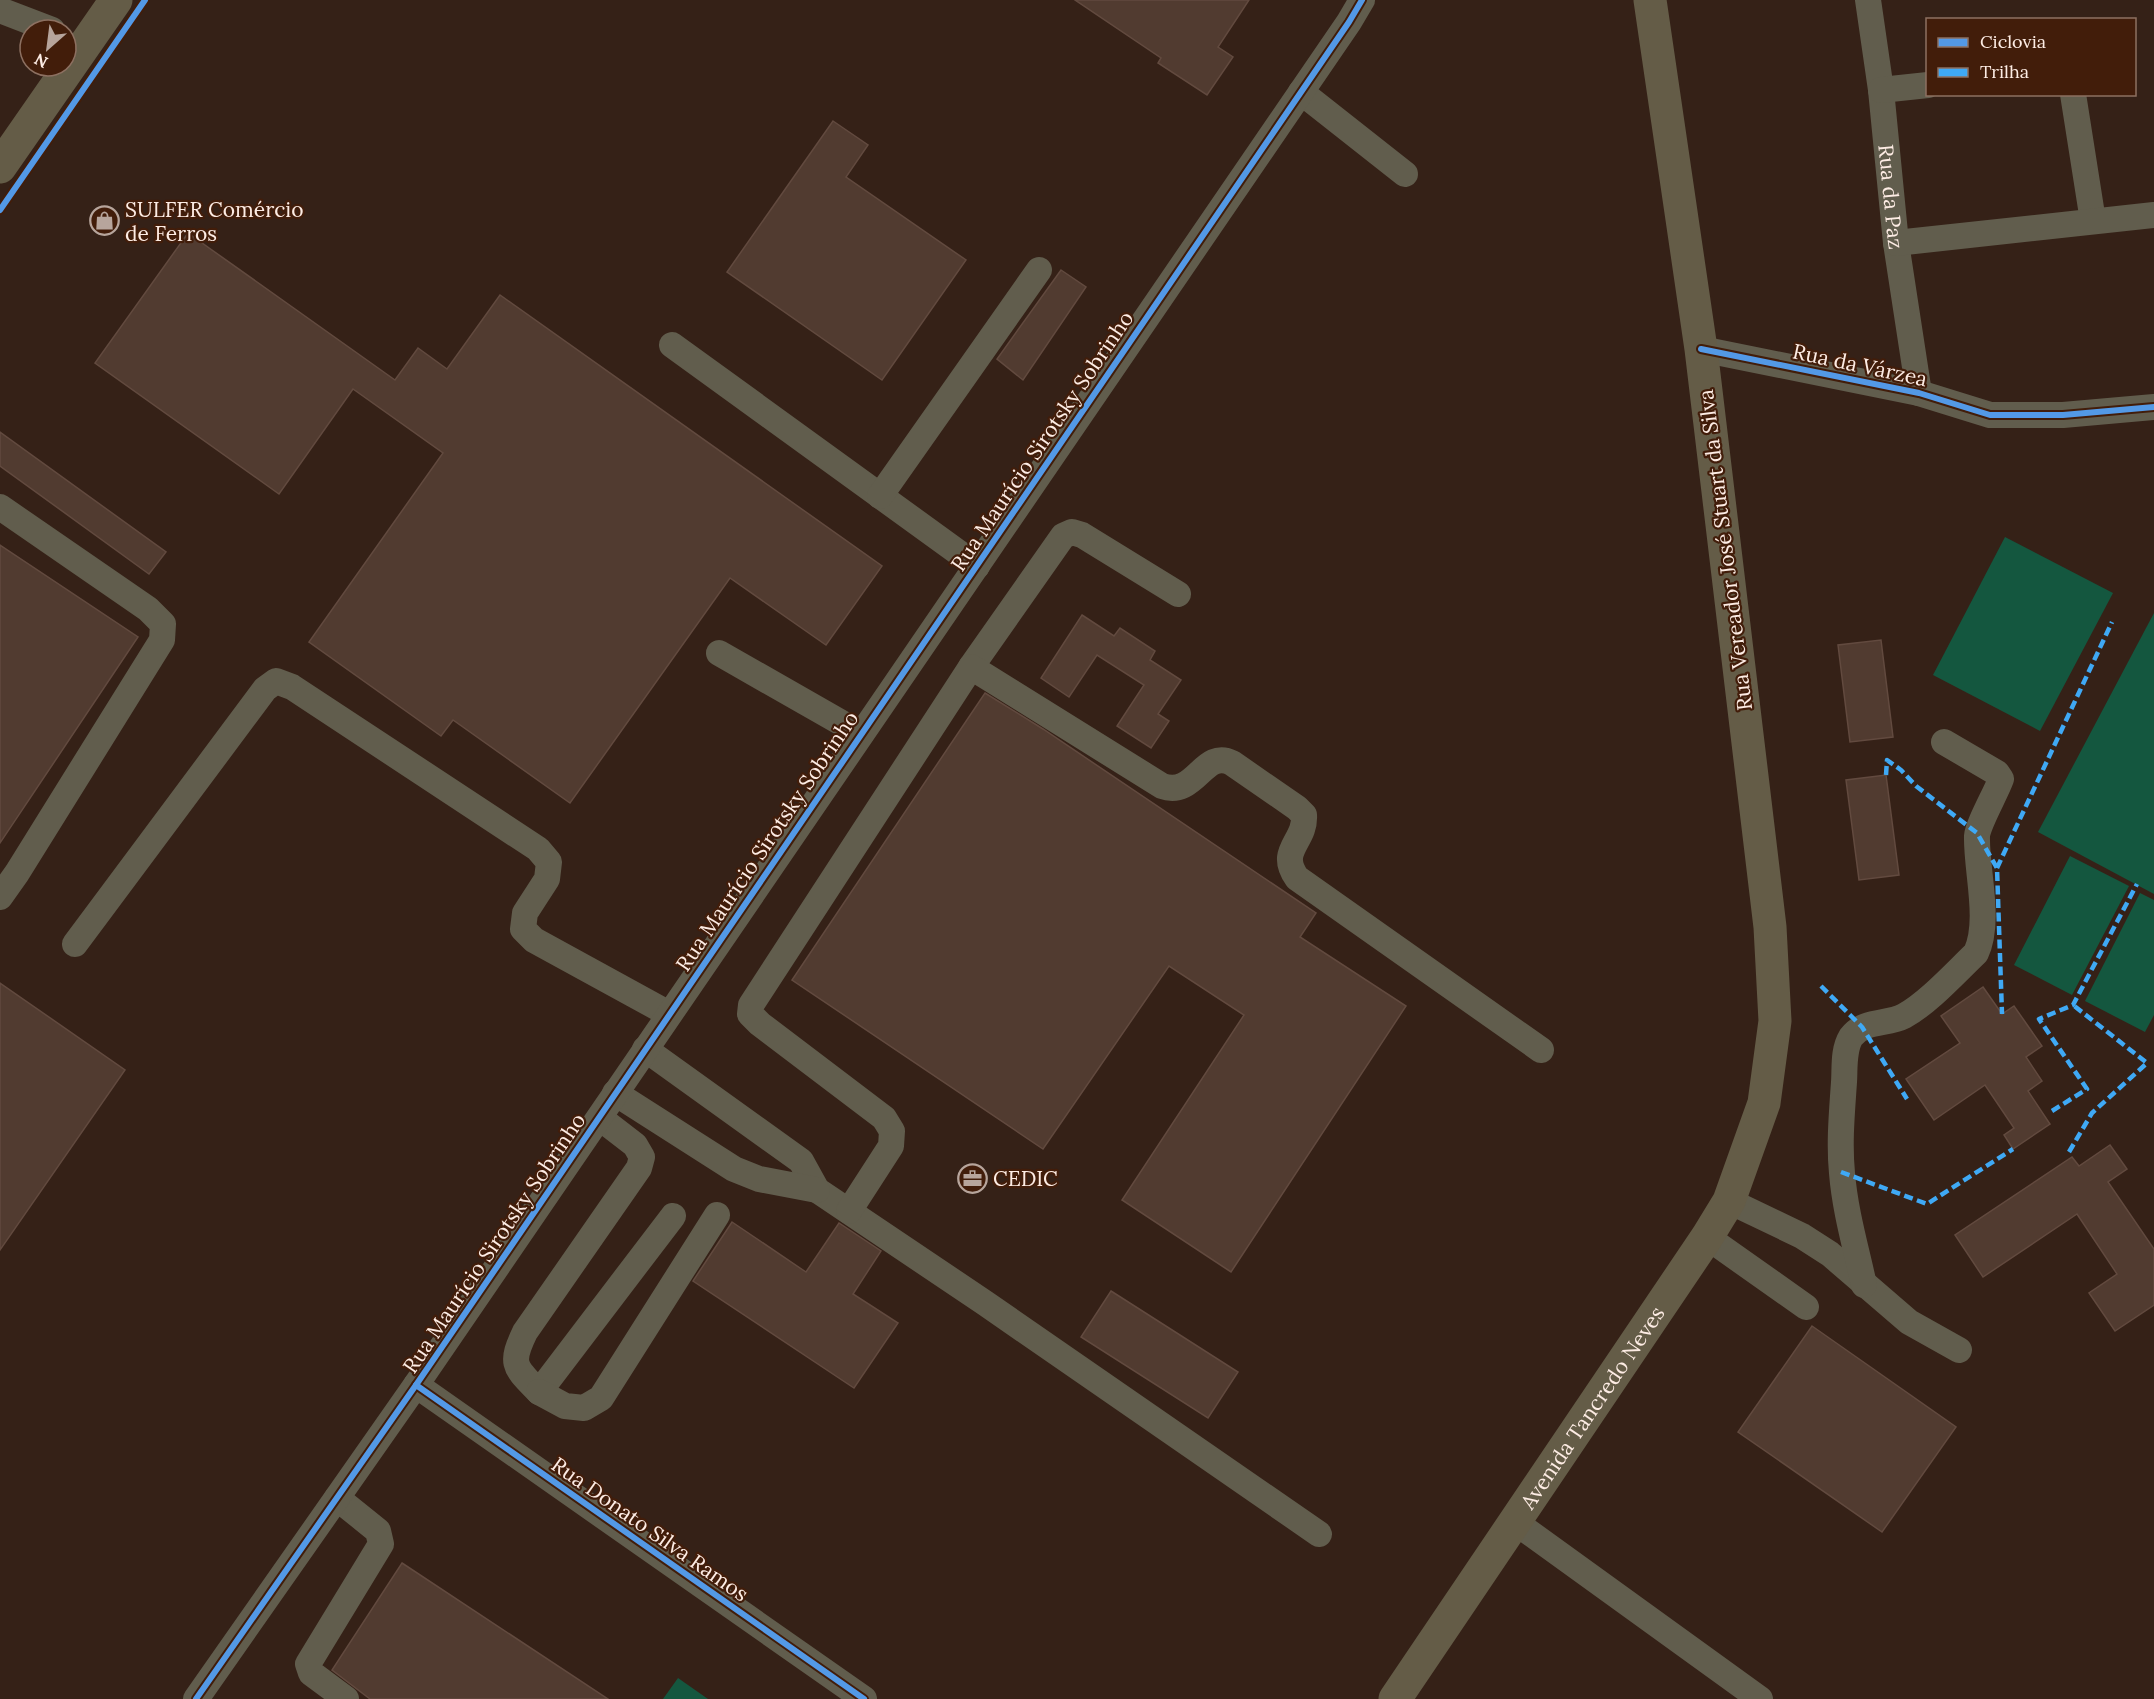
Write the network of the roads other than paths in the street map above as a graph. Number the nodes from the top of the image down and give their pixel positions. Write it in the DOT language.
graph roads {
  1 [pos="116,0"];
  2 [pos="1362,0"];
  3 [pos="1650,0"];
  4 [pos="1868,0"];
  5 [pos="0,10"];
  6 [pos="20,18"];
  7 [pos="78,38"];
  8 [pos="53,78"];
  9 [pos="1926,85"];
  10 [pos="1881,90"];
  11 [pos="1301,92"];
  12 [pos="2073,96"];
  13 [pos="0,167"];
  14 [pos="1405,174"];
  15 [pos="2154,214"];
  16 [pos="2093,221"];
  17 [pos="1896,243"];
  18 [pos="1039,270"];
  19 [pos="672,345"];
  20 [pos="1701,349"];
  21 [pos="1919,393"];
  22 [pos="2154,408"];
  23 [pos="880,496"];
  24 [pos="0,507"];
  25 [pos="976,566"];
  26 [pos="1178,594"];
  27 [pos="719,653"];
  28 [pos="971,667"];
  29 [pos="861,734"];
  30 [pos="1944,742"];
  31 [pos="0,897"];
  32 [pos="75,944"];
  33 [pos="669,1014"];
  34 [pos="645,1049"];
  35 [pos="1541,1050"];
  36 [pos="615,1093"];
  37 [pos="1764,1102"];
  38 [pos="600,1118"];
  39 [pos="817,1190"];
  40 [pos="1729,1201"];
  41 [pos="849,1211"];
  42 [pos="717,1215"];
  43 [pos="673,1216"];
  44 [pos="1707,1238"];
  45 [pos="1864,1285"];
  46 [pos="1806,1307"];
  47 [pos="1959,1350"];
  48 [pos="416,1385"];
  49 [pos="539,1392"];
  50 [pos="337,1498"];
  51 [pos="1515,1522"];
  52 [pos="1319,1534"];
  53 [pos="196,1699"];
  54 [pos="346,1699"];
  55 [pos="864,1699"];
  56 [pos="1395,1699"];
  57 [pos="1760,1699"];
  1 -- 7 [label="main road"];
  2 -- 11 [label="street, Rua Maurício Sirotsky Sobrinho"];
  3 -- 20 [label="main road, Rua Vereador José Stuart da Silva"];
  4 -- 10 [label="street, Rua da Paz"];
  5 -- 6 [label="street"];
  8 -- 13 [label="main road"];
  9 -- 10 [label="street"];
  10 -- 17 [label="street, Rua da Paz"];
  11 -- 14 [label="street"];
  11 -- 25 [label="street, Rua Maurício Sirotsky Sobrinho"];
  12 -- 16 [label="street"];
  15 -- 16 [label="street"];
  16 -- 17 [label="street"];
  17 -- 21 [label="street, Rua da Paz"];
  18 -- 23 [label="street"];
  19 -- 23 [label="street"];
  20 -- 21 [label="street, Rua da Várzea"];
  20 -- 37 [label="main road, Rua Vereador José Stuart da Silva"];
  21 -- 22 [label="street, Rua da Várzea"];
  23 -- 25 [label="street"];
  24 -- 31 [label="street"];
  25 -- 29 [label="street, Rua Maurício Sirotsky Sobrinho"];
  26 -- 28 [label="street"];
  27 -- 29 [label="street"];
  28 -- 35 [label="street"];
  28 -- 41 [label="street"];
  29 -- 33 [label="street, Rua Maurício Sirotsky Sobrinho"];
  30 -- 45 [label="street"];
  32 -- 33 [label="street"];
  33 -- 34 [label="street, Rua Maurício Sirotsky Sobrinho"];
  34 -- 36 [label="street, Rua Maurício Sirotsky Sobrinho"];
  34 -- 39 [label="street"];
  36 -- 38 [label="street, Rua Maurício Sirotsky Sobrinho"];
  36 -- 39 [label="street"];
  37 -- 40 [label="main road, Avenida Tancredo Neves"];
  38 -- 48 [label="street, Rua Maurício Sirotsky Sobrinho"];
  38 -- 49 [label="street"];
  39 -- 41 [label="street"];
  40 -- 44 [label="main road, Avenida Tancredo Neves"];
  40 -- 45 [label="street"];
  41 -- 52 [label="street"];
  42 -- 49 [label="street"];
  43 -- 49 [label="street"];
  44 -- 46 [label="street"];
  44 -- 51 [label="main road, Avenida Tancredo Neves"];
  45 -- 47 [label="street"];
  48 -- 50 [label="street, Rua Maurício Sirotsky Sobrinho"];
  48 -- 55 [label="street, Rua Donato Silva Ramos"];
  50 -- 53 [label="street, Rua Maurício Sirotsky Sobrinho"];
  50 -- 54 [label="street"];
  51 -- 56 [label="main road, Avenida Tancredo Neves"];
  51 -- 57 [label="street"];
}
